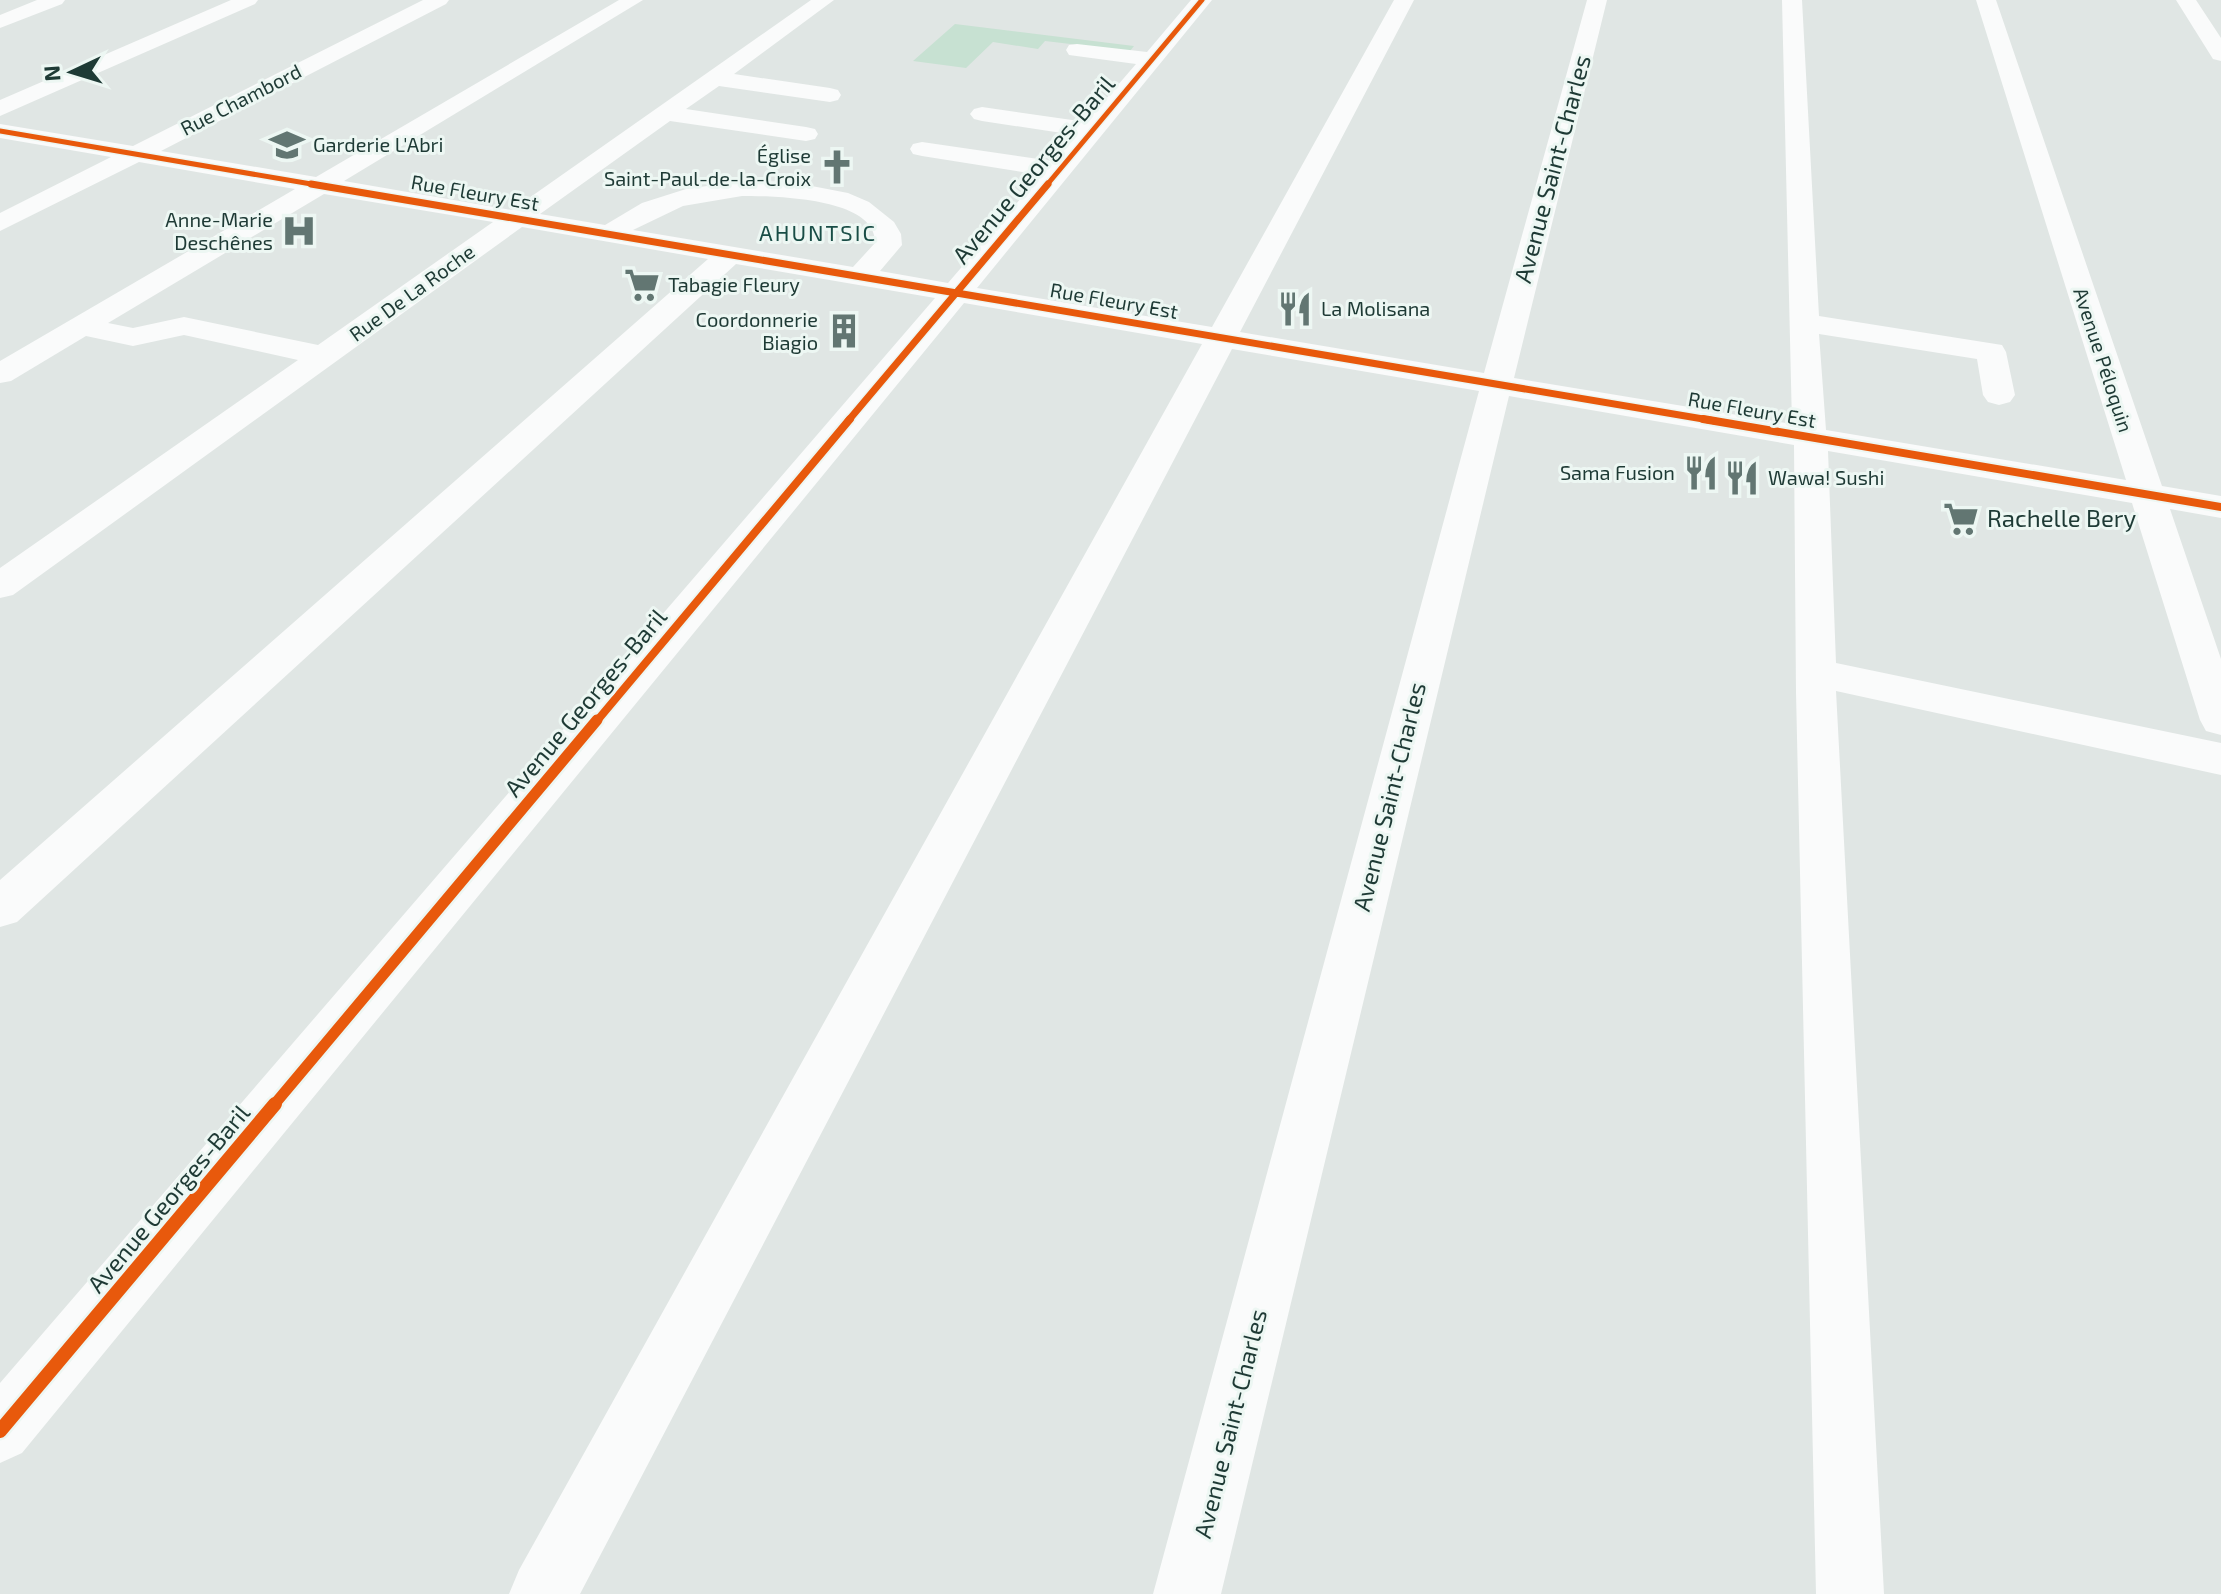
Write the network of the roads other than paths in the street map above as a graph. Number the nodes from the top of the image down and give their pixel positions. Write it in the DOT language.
graph roads {
  1 [pos="55,0"];
  2 [pos="248,0"];
  3 [pos="439,0"];
  4 [pos="633,0"];
  5 [pos="824,0"];
  6 [pos="1202,0"];
  7 [pos="1404,0"];
  8 [pos="1597,0"];
  9 [pos="1792,0"];
  10 [pos="1986,0"];
  11 [pos="2186,0"];
  12 [pos="0,22"];
  13 [pos="1077,50"];
  14 [pos="2221,54"];
  15 [pos="1152,59"];
  16 [pos="713,78"];
  17 [pos="830,95"];
  18 [pos="0,109"];
  19 [pos="665,113"];
  20 [pos="982,114"];
  21 [pos="1093,130"];
  22 [pos="806,134"];
  23 [pos="5,135"];
  24 [pos="922,149"];
  25 [pos="136,153"];
  26 [pos="1060,170"];
  27 [pos="321,184"];
  28 [pos="516,218"];
  29 [pos="0,223"];
  30 [pos="610,234"];
  31 [pos="731,254"];
  32 [pos="860,276"];
  33 [pos="957,293"];
  34 [pos="1805,323"];
  35 [pos="81,326"];
  36 [pos="1219,337"];
  37 [pos="324,356"];
  38 [pos="9,361"];
  39 [pos="1497,384"];
  40 [pos="1999,395"];
  41 [pos="1811,438"];
  42 [pos="2146,494"];
  43 [pos="2221,507"];
  44 [pos="0,586"];
  45 [pos="1816,673"];
  46 [pos="2221,720"];
  47 [pos="2221,759"];
  48 [pos="0,908"];
  49 [pos="0,1431"];
  50 [pos="543,1594"];
  51 [pos="1187,1594"];
  52 [pos="1850,1594"];
  1 -- 12 [label="street"];
  2 -- 18 [label="street"];
  3 -- 25 [label="street, Rue Chambord"];
  4 -- 27 [label="street"];
  5 -- 16 [label="street, Rue De La Roche"];
  6 -- 15 [label="street, Avenue Georges-Baril"];
  7 -- 36 [label="street"];
  8 -- 39 [label="street, Avenue Saint-Charles"];
  9 -- 34 [label="street"];
  10 -- 42 [label="street, Avenue Péloquin"];
  11 -- 14 [label="street"];
  13 -- 15 [label="street"];
  15 -- 21 [label="street, Avenue Georges-Baril"];
  16 -- 17 [label="street"];
  16 -- 19 [label="street, Rue De La Roche"];
  19 -- 22 [label="street"];
  19 -- 28 [label="street, Rue De La Roche"];
  20 -- 21 [label="street"];
  21 -- 26 [label="street, Avenue Georges-Baril"];
  23 -- 25 [label="street, Rue Fleury Est"];
  24 -- 26 [label="street"];
  25 -- 27 [label="street, Rue Fleury Est"];
  25 -- 29 [label="street, Rue Chambord"];
  26 -- 33 [label="street, Avenue Georges-Baril"];
  27 -- 28 [label="street, Rue Fleury Est"];
  27 -- 35 [label="street"];
  28 -- 30 [label="street, Rue Fleury Est"];
  28 -- 37 [label="street, Rue De La Roche"];
  30 -- 31 [label="street, Rue Fleury Est"];
  30 -- 32 [label="street"];
  31 -- 32 [label="street, Rue Fleury Est"];
  31 -- 48 [label="street"];
  32 -- 33 [label="street, Rue Fleury Est"];
  33 -- 36 [label="street, Rue Fleury Est"];
  33 -- 49 [label="street, Avenue Georges-Baril"];
  34 -- 40 [label="street"];
  34 -- 41 [label="street"];
  35 -- 37 [label="street"];
  35 -- 38 [label="street"];
  36 -- 39 [label="street, Rue Fleury Est"];
  36 -- 50 [label="street"];
  37 -- 44 [label="street, Rue De La Roche"];
  39 -- 41 [label="street, Rue Fleury Est"];
  39 -- 51 [label="street, Avenue Saint-Charles"];
  41 -- 42 [label="street, Rue Fleury Est"];
  41 -- 45 [label="street"];
  42 -- 43 [label="street, Rue Fleury Est"];
  42 -- 46 [label="street, Avenue Péloquin"];
  45 -- 47 [label="street"];
  45 -- 52 [label="street"];
}
